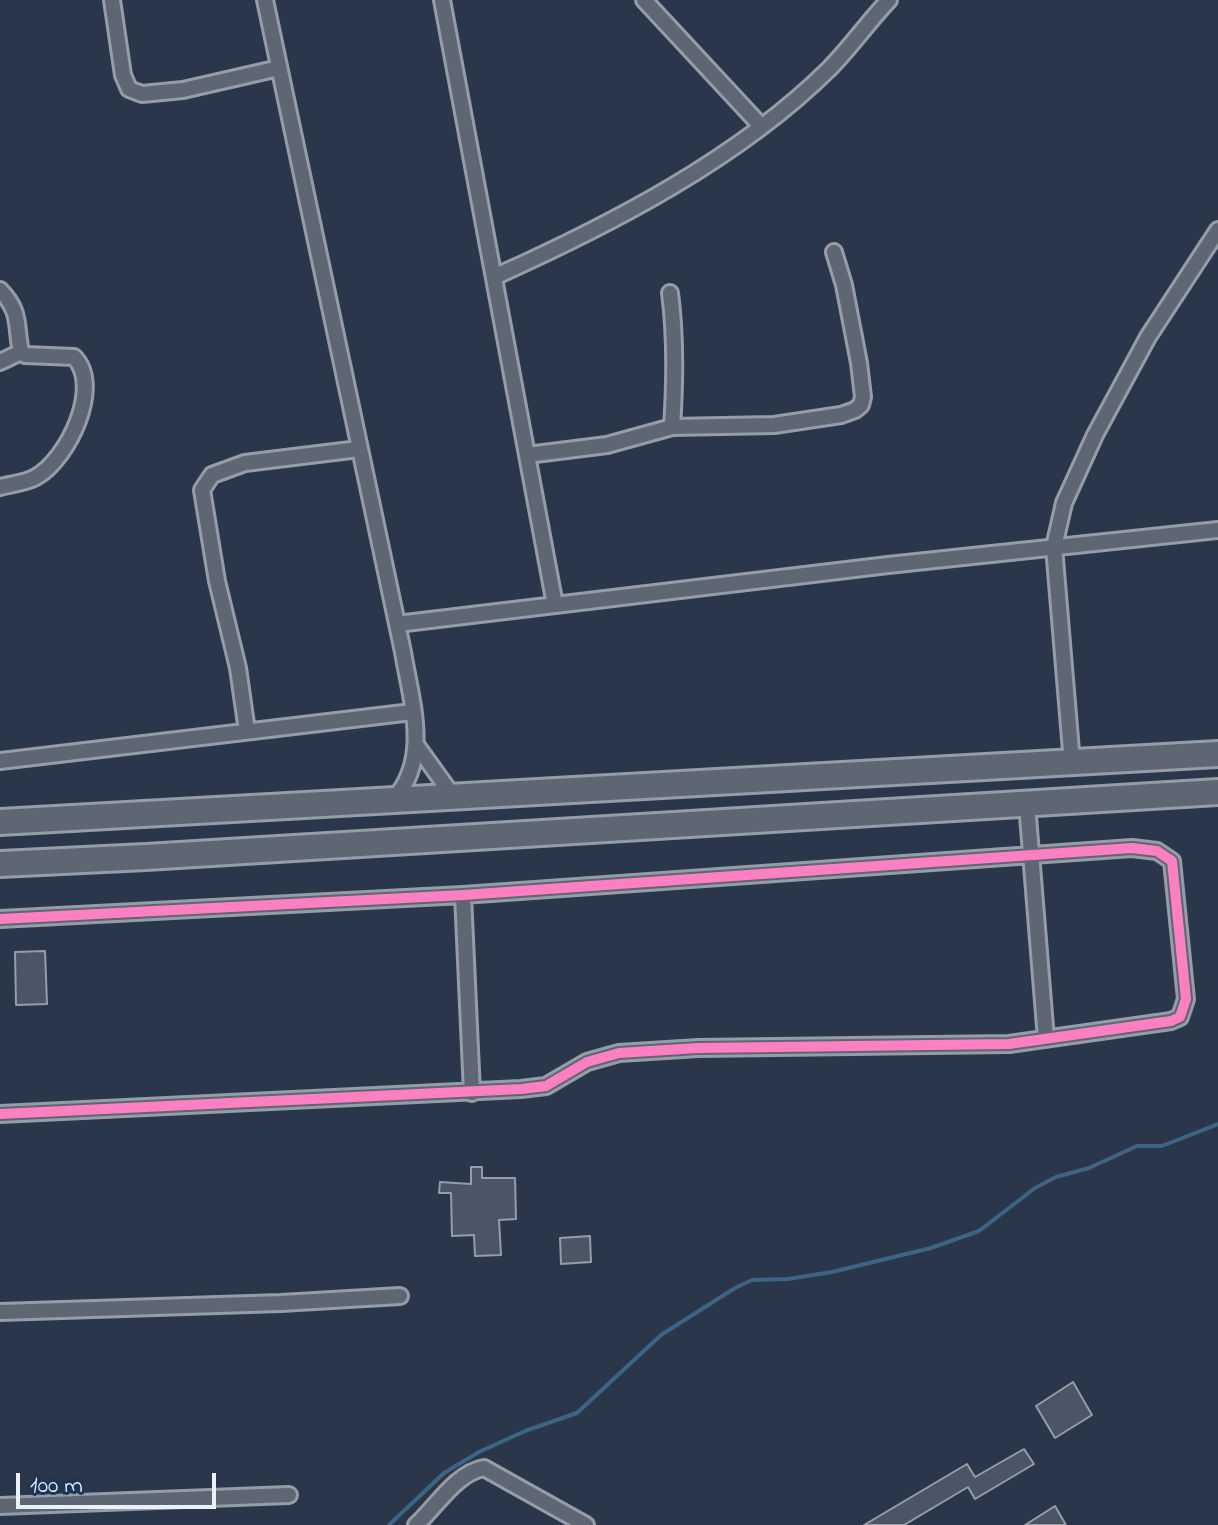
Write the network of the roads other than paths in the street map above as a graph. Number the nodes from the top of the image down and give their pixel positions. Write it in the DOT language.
graph roads {
  1 [pos="112,0"];
  2 [pos="265,0"];
  3 [pos="442,0"];
  4 [pos="644,0"];
  5 [pos="889,0"];
  6 [pos="279,68"];
  7 [pos="761,126"];
  8 [pos="1218,230"];
  9 [pos="1213,245"];
  10 [pos="834,252"];
  11 [pos="494,277"];
  12 [pos="0,290"];
  13 [pos="670,293"];
  14 [pos="21,352"];
  15 [pos="0,362"];
  16 [pos="672,427"];
  17 [pos="359,449"];
  18 [pos="527,455"];
  19 [pos="0,487"];
  20 [pos="1218,530"];
  21 [pos="1054,547"];
  22 [pos="555,605"];
  23 [pos="397,624"];
  24 [pos="412,712"];
  25 [pos="247,731"];
  26 [pos="417,746"];
  27 [pos="1218,754"];
  28 [pos="0,761"];
  29 [pos="1072,763"];
  30 [pos="1218,792"];
  31 [pos="453,796"];
  32 [pos="394,799"];
  33 [pos="1027,804"];
  34 [pos="0,822"];
  35 [pos="1031,856"];
  36 [pos="0,864"];
  37 [pos="463,895"];
  38 [pos="0,919"];
  39 [pos="1046,1039"];
  40 [pos="472,1093"];
  41 [pos="0,1114"];
  42 [pos="400,1296"];
  43 [pos="0,1312"];
  44 [pos="289,1495"];
  45 [pos="0,1506"];
  46 [pos="416,1525"];
  47 [pos="586,1525"];
  1 -- 6 [label="street"];
  2 -- 6 [label="street"];
  3 -- 11 [label="street"];
  4 -- 7 [label="street"];
  5 -- 7 [label="street"];
  6 -- 17 [label="street"];
  7 -- 11 [label="street"];
  8 -- 9 [label="street"];
  9 -- 21 [label="street"];
  10 -- 16 [label="street"];
  11 -- 18 [label="street"];
  12 -- 14 [label="street"];
  13 -- 16 [label="street"];
  14 -- 15 [label="street"];
  14 -- 19 [label="street"];
  16 -- 18 [label="street"];
  17 -- 23 [label="street"];
  17 -- 25 [label="street"];
  18 -- 22 [label="street"];
  20 -- 21 [label="street"];
  21 -- 22 [label="street"];
  21 -- 29 [label="street"];
  22 -- 23 [label="street"];
  23 -- 24 [label="street"];
  24 -- 25 [label="street"];
  24 -- 26 [label="street"];
  25 -- 28 [label="street"];
  26 -- 31 [label="street"];
  26 -- 32 [label="street"];
  27 -- 29 [label="highway"];
  29 -- 31 [label="highway"];
  30 -- 33 [label="highway"];
  31 -- 32 [label="highway"];
  32 -- 34 [label="highway"];
  33 -- 35 [label="street"];
  33 -- 36 [label="highway"];
  35 -- 37 [label="street"];
  35 -- 39 [label="street"];
  35 -- 39 [label="street"];
  37 -- 38 [label="street"];
  37 -- 40 [label="street"];
  39 -- 40 [label="street"];
  40 -- 41 [label="street"];
  42 -- 43 [label="street"];
  44 -- 45 [label="street"];
  46 -- 47 [label="street"];
}
